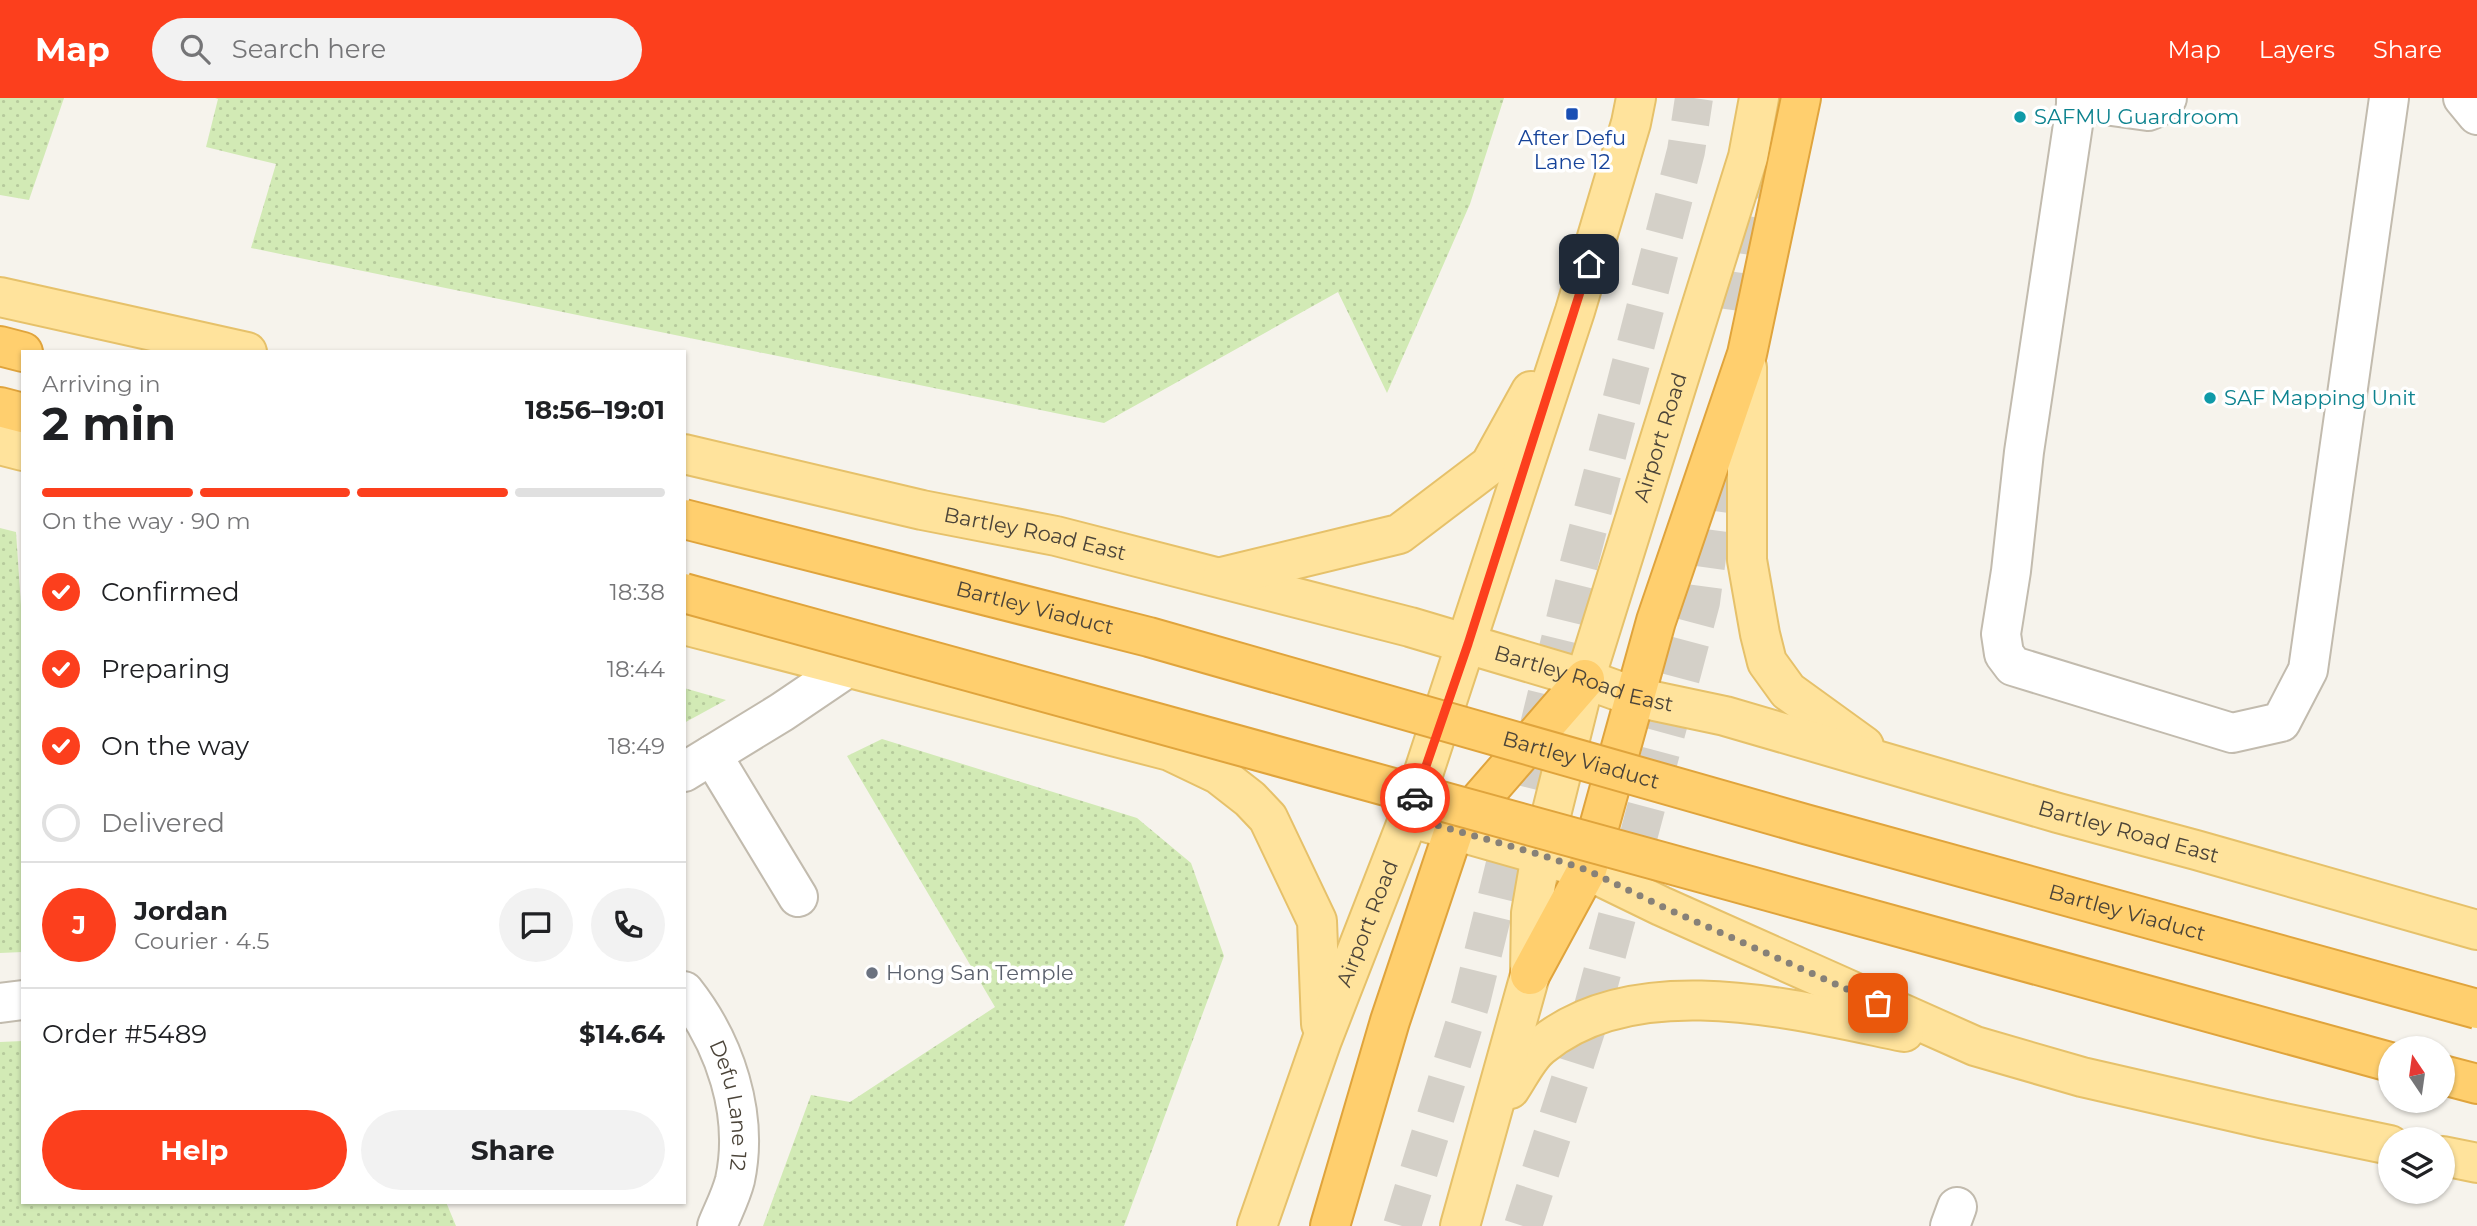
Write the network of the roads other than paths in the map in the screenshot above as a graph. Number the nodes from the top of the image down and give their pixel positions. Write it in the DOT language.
graph roads {
  1 [pos="1636,98"];
  2 [pos="1759,98"];
  3 [pos="1801,98"];
  4 [pos="2166,98"];
  5 [pos="2389,98"];
  6 [pos="2463,98"];
  7 [pos="2076,99"];
  8 [pos="2477,114"];
  9 [pos="0,297"];
  10 [pos="1575,311"];
  11 [pos="0,346"];
  12 [pos="226,350"];
  13 [pos="21,351"];
  14 [pos="1747,355"];
  15 [pos="0,407"];
  16 [pos="21,412"];
  17 [pos="0,445"];
  18 [pos="21,450"];
  19 [pos="686,454"];
  20 [pos="686,520"];
  21 [pos="1217,579"];
  22 [pos="686,594"];
  23 [pos="686,626"];
  24 [pos="1468,644"];
  25 [pos="788,652"];
  26 [pos="847,668"];
  27 [pos="1585,679"];
  28 [pos="1635,697"];
  29 [pos="782,712"];
  30 [pos="1888,762"];
  31 [pos="698,764"];
  32 [pos="1409,817"];
  33 [pos="1454,830"];
  34 [pos="1541,855"];
  35 [pos="1587,870"];
  36 [pos="798,897"];
  37 [pos="2477,930"];
  38 [pos="1530,975"];
  39 [pos="686,994"];
  40 [pos="21,1000"];
  41 [pos="0,1003"];
  42 [pos="2477,1009"];
  43 [pos="1322,1040"];
  44 [pos="1975,1046"];
  45 [pos="2378,1059"];
  46 [pos="2455,1078"];
  47 [pos="2477,1084"];
  48 [pos="1493,1114"];
  49 [pos="2378,1143"];
  50 [pos="2455,1158"];
  51 [pos="2477,1163"];
  52 [pos="717,1226"];
  53 [pos="1257,1226"];
  54 [pos="1330,1226"];
  55 [pos="1460,1226"];
  1 -- 10 [label="main road, Airport Road"];
  2 -- 27 [label="main road, Airport Road"];
  3 -- 14 [label="highway"];
  4 -- 7 [label="street"];
  5 -- 7 [label="street"];
  6 -- 8 [label="street"];
  9 -- 12 [label="main road"];
  10 -- 21 [label="main road"];
  10 -- 24 [label="main road, Airport Road"];
  11 -- 13 [label="highway"];
  14 -- 28 [label="highway"];
  14 -- 30 [label="main road"];
  15 -- 16 [label="highway"];
  17 -- 18 [label="main road"];
  19 -- 21 [label="main road, Bartley Road East"];
  20 -- 42 [label="highway, Bartley Viaduct, bridge"];
  21 -- 24 [label="main road, Bartley Road East"];
  22 -- 45 [label="highway, bridge"];
  23 -- 25 [label="main road"];
  24 -- 27 [label="main road, Bartley Road East"];
  24 -- 32 [label="main road, Airport Road"];
  25 -- 26 [label="main road"];
  25 -- 29 [label="street"];
  26 -- 29 [label="street"];
  26 -- 43 [label="main road"];
  27 -- 28 [label="main road, Bartley Road East"];
  27 -- 33 [label="highway"];
  27 -- 34 [label="main road, Airport Road"];
  28 -- 30 [label="main road, Bartley Road East"];
  28 -- 35 [label="highway"];
  29 -- 31 [label="street"];
  30 -- 37 [label="main road, Bartley Road East"];
  31 -- 36 [label="street"];
  32 -- 33 [label="main road"];
  32 -- 43 [label="main road, Airport Road"];
  33 -- 34 [label="main road"];
  33 -- 54 [label="highway"];
  34 -- 35 [label="main road"];
  34 -- 38 [label="main road, Airport Road"];
  35 -- 38 [label="highway"];
  35 -- 44 [label="main road"];
  38 -- 48 [label="main road, Airport Road"];
  39 -- 52 [label="street, Defu Lane 12"];
  40 -- 41 [label="street"];
  43 -- 53 [label="main road, Airport Road"];
  44 -- 48 [label="main road"];
  44 -- 49 [label="main road"];
  46 -- 47 [label="highway"];
  48 -- 55 [label="main road, Airport Road"];
  50 -- 51 [label="main road"];
}
